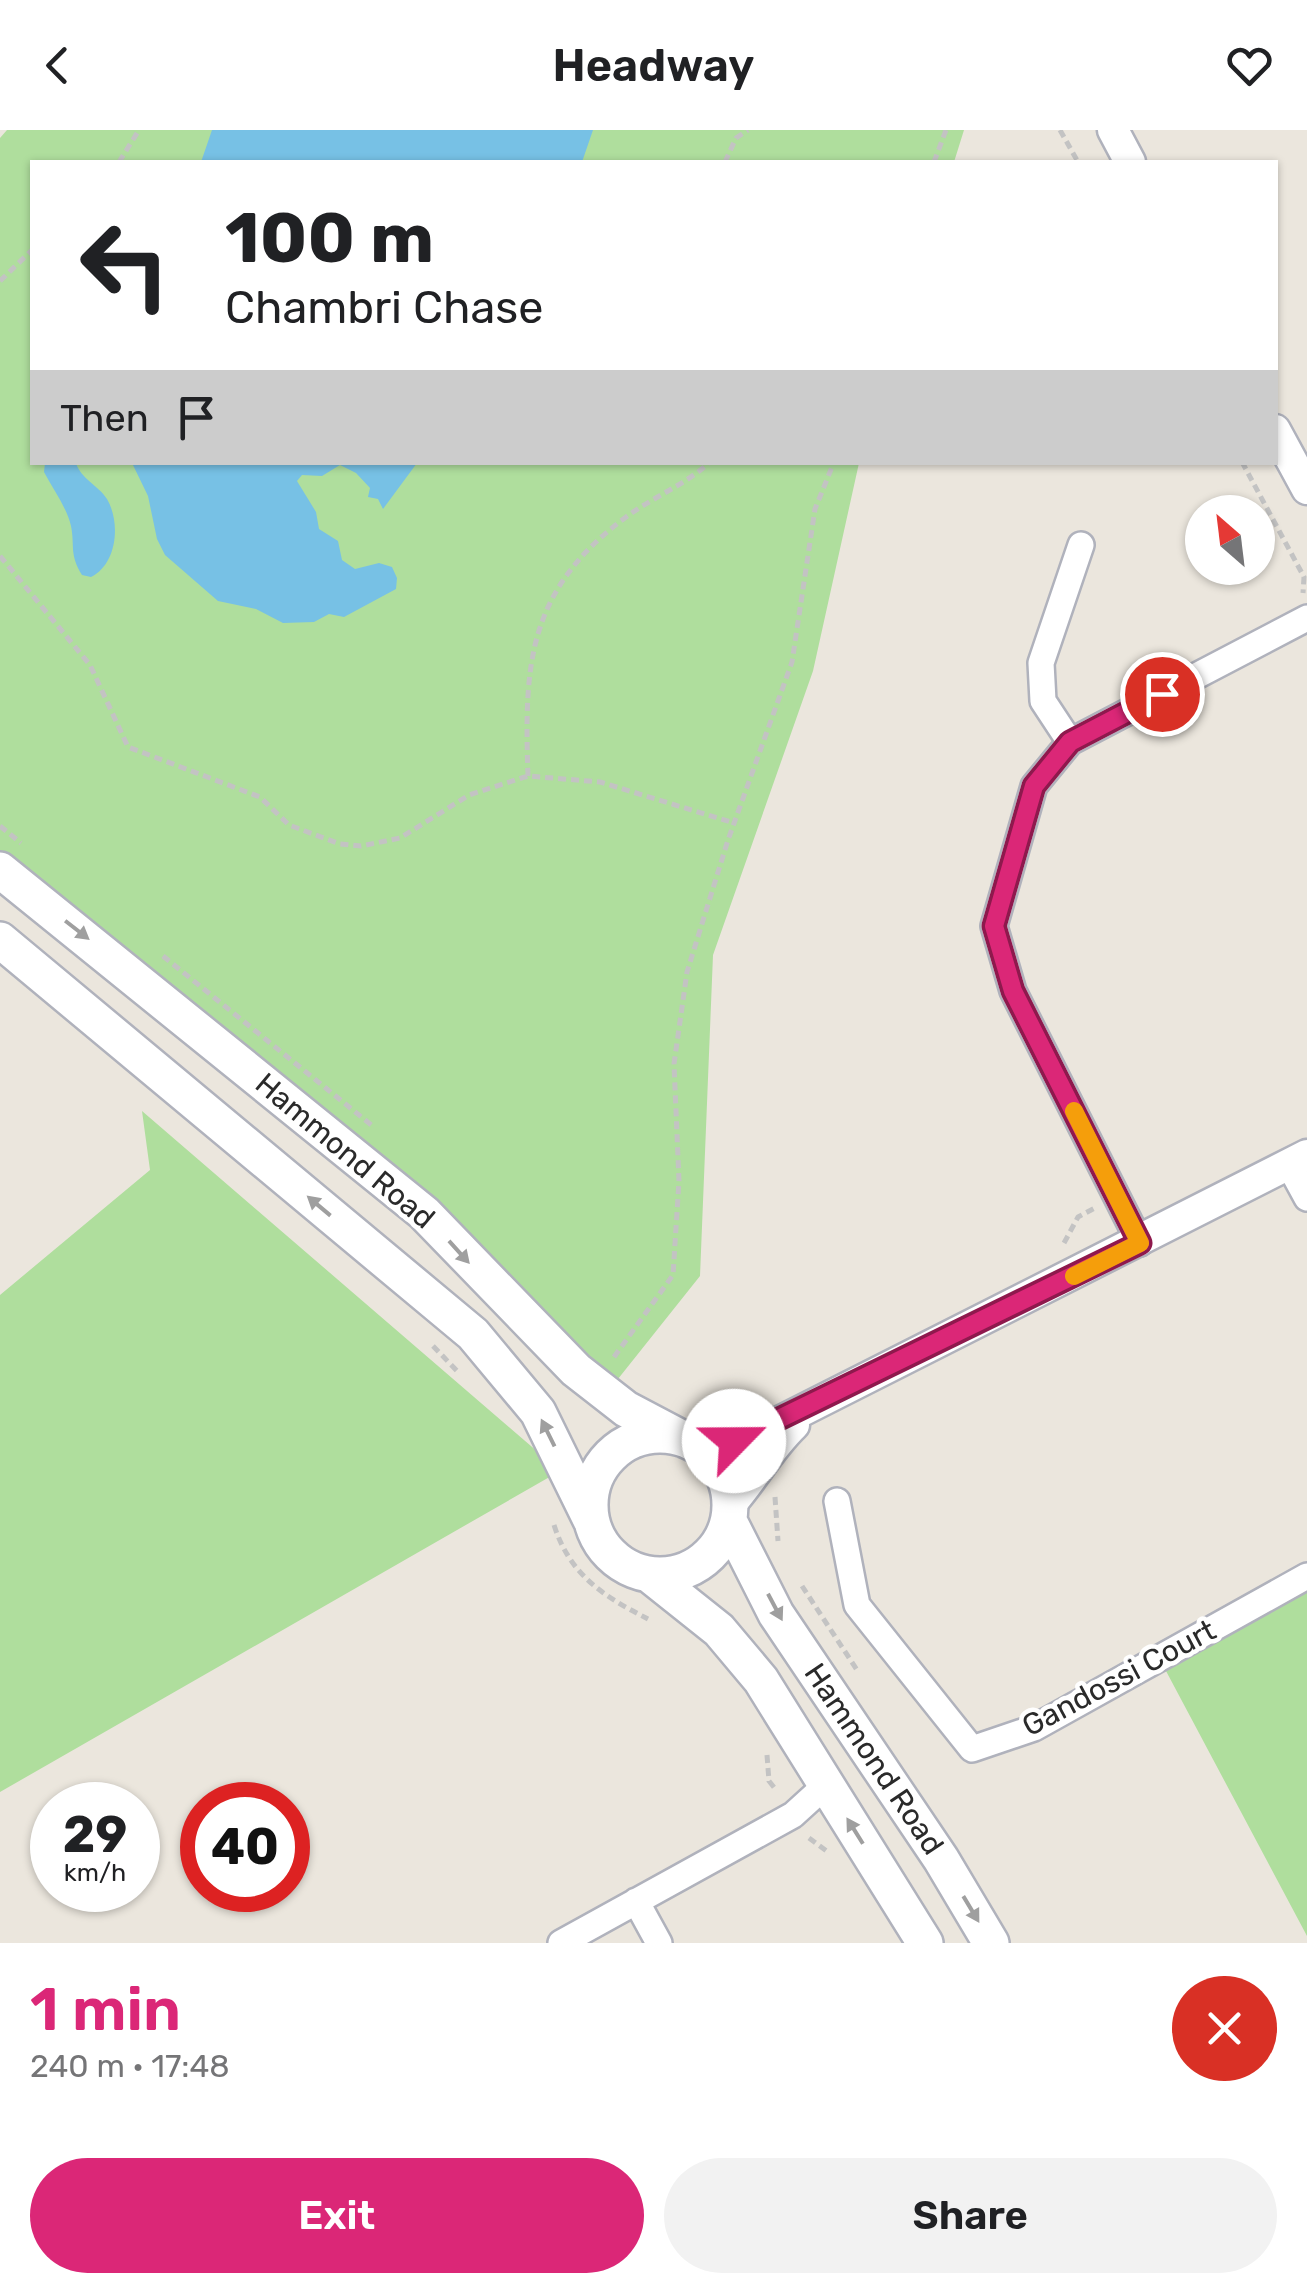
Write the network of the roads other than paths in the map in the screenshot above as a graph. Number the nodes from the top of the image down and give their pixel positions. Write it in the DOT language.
graph roads {
  1 [pos="1113,130"];
  2 [pos="1129,160"];
  3 [pos="1278,436"];
  4 [pos="1307,489"];
  5 [pos="1081,545"];
  6 [pos="1296,624"];
  7 [pos="1070,742"];
  8 [pos="0,870"];
  9 [pos="0,940"];
  10 [pos="1298,1160"];
  11 [pos="1307,1198"];
  12 [pos="1140,1243"];
  13 [pos="814,1406"];
  14 [pos="687,1440"];
  15 [pos="837,1501"];
  16 [pos="730,1513"];
  17 [pos="591,1520"];
  18 [pos="650,1576"];
  19 [pos="1307,1576"];
  20 [pos="826,1785"];
  21 [pos="636,1901"];
  22 [pos="561,1943"];
  23 [pos="659,1943"];
  24 [pos="924,1943"];
  25 [pos="991,1943"];
  1 -- 2 [label="street"];
  3 -- 4 [label="street"];
  5 -- 7 [label="street"];
  6 -- 7 [label="street"];
  7 -- 12 [label="street"];
  8 -- 14 [label="main road, Hammond Road, one-way"];
  17 -- 9 [label="main road, Hammond Road, one-way"];
  10 -- 11 [label="street"];
  10 -- 12 [label="street"];
  12 -- 13 [label="street"];
  13 -- 14 [label="street"];
  13 -- 16 [label="street"];
  14 -- 16 [label="main road"];
  14 -- 17 [label="main road"];
  15 -- 19 [label="street, Gandossi Court"];
  16 -- 18 [label="main road"];
  16 -- 25 [label="main road, Hammond Road, one-way"];
  17 -- 18 [label="main road"];
  18 -- 20 [label="main road, Hammond Road"];
  20 -- 21 [label="street"];
  24 -- 20 [label="main road, Hammond Road, one-way"];
  21 -- 22 [label="street"];
  21 -- 23 [label="street"];
}
